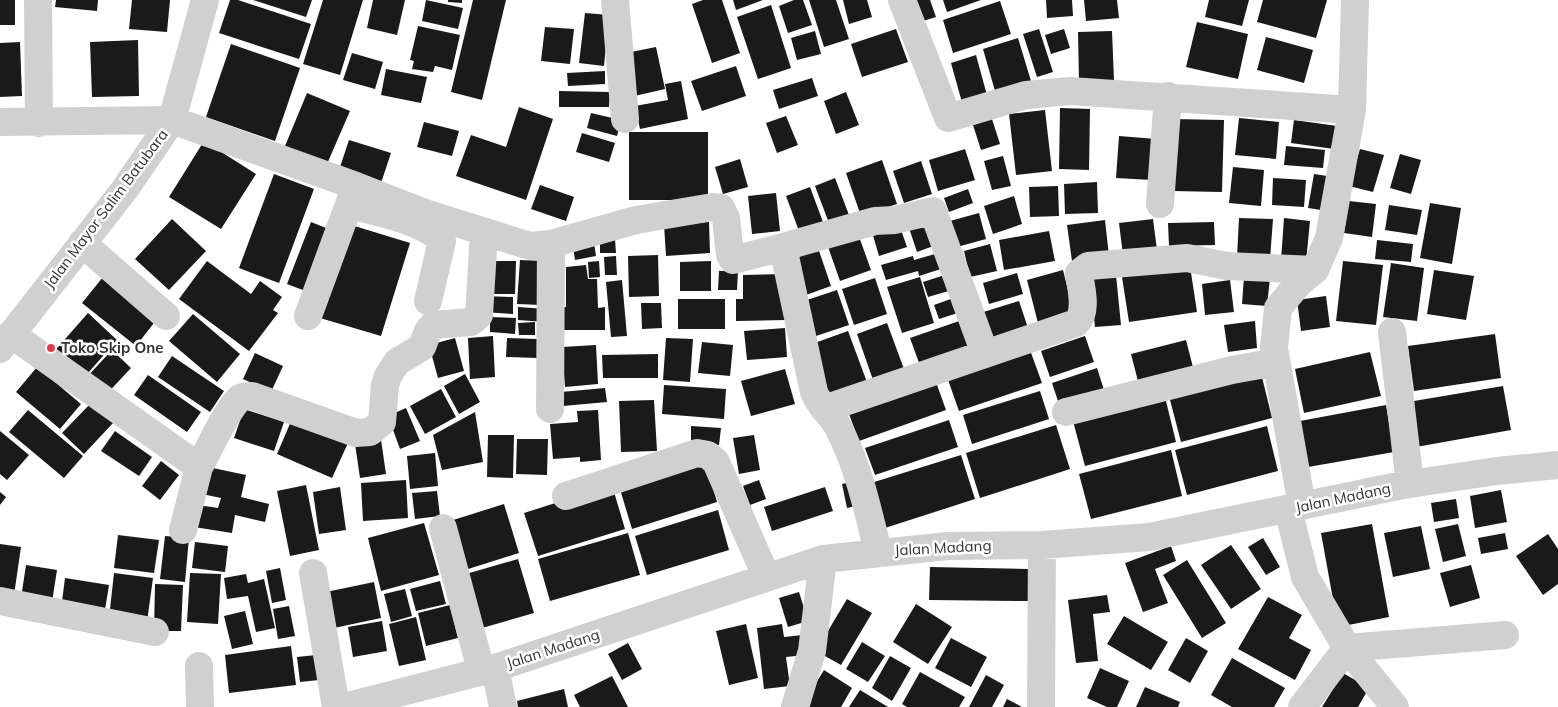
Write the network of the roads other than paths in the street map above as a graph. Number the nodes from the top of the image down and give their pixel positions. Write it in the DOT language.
graph roads {
  1 [pos="38,0"];
  2 [pos="205,0"];
  3 [pos="616,0"];
  4 [pos="902,0"];
  5 [pos="1355,0"];
  6 [pos="1168,96"];
  7 [pos="1352,110"];
  8 [pos="625,119"];
  9 [pos="172,120"];
  10 [pos="0,122"];
  11 [pos="39,123"];
  12 [pos="353,195"];
  13 [pos="1160,204"];
  14 [pos="422,220"];
  15 [pos="484,233"];
  16 [pos="82,243"];
  17 [pos="551,244"];
  18 [pos="783,247"];
  19 [pos="1315,270"];
  20 [pos="428,301"];
  21 [pos="166,316"];
  22 [pos="308,316"];
  23 [pos="1392,332"];
  24 [pos="6,341"];
  25 [pos="985,354"];
  26 [pos="1276,362"];
  27 [pos="550,408"];
  28 [pos="824,410"];
  29 [pos="1066,412"];
  30 [pos="1558,465"];
  31 [pos="199,467"];
  32 [pos="1410,484"];
  33 [pos="566,496"];
  34 [pos="1295,507"];
  35 [pos="443,528"];
  36 [pos="183,530"];
  37 [pos="1042,545"];
  38 [pos="878,552"];
  39 [pos="823,559"];
  40 [pos="313,573"];
  41 [pos="766,576"];
  42 [pos="0,600"];
  43 [pos="155,632"];
  44 [pos="1505,636"];
  45 [pos="1347,648"];
  46 [pos="199,666"];
  47 [pos="488,669"];
  48 [pos="200,707"];
  49 [pos="346,707"];
  50 [pos="503,707"];
  51 [pos="795,707"];
  52 [pos="1041,707"];
  53 [pos="1302,707"];
  54 [pos="1395,707"];
  1 -- 11 [label="street"];
  2 -- 9 [label="street, Jalan Mayor Salim Batubara"];
  3 -- 8 [label="street"];
  4 -- 6 [label="street"];
  5 -- 7 [label="street"];
  6 -- 7 [label="street"];
  6 -- 13 [label="street"];
  7 -- 19 [label="street"];
  9 -- 11 [label="street"];
  9 -- 12 [label="street"];
  9 -- 16 [label="street, Jalan Mayor Salim Batubara"];
  10 -- 11 [label="street"];
  12 -- 14 [label="street"];
  12 -- 22 [label="street"];
  14 -- 15 [label="street"];
  14 -- 20 [label="street"];
  15 -- 17 [label="street"];
  15 -- 31 [label="street"];
  16 -- 21 [label="street"];
  16 -- 24 [label="street, Jalan Mayor Salim Batubara"];
  17 -- 18 [label="street"];
  17 -- 27 [label="street"];
  18 -- 25 [label="street"];
  18 -- 28 [label="street"];
  19 -- 25 [label="street"];
  19 -- 26 [label="street"];
  23 -- 32 [label="street"];
  24 -- 31 [label="street"];
  25 -- 28 [label="street"];
  26 -- 29 [label="street"];
  26 -- 34 [label="street"];
  28 -- 38 [label="street"];
  30 -- 32 [label="street, Jalan Madang"];
  31 -- 36 [label="street"];
  32 -- 34 [label="street, Jalan Madang"];
  33 -- 41 [label="street"];
  34 -- 37 [label="street, Jalan Madang"];
  34 -- 45 [label="street"];
  35 -- 47 [label="street"];
  37 -- 38 [label="street, Jalan Madang"];
  37 -- 52 [label="street"];
  38 -- 39 [label="street, Jalan Madang"];
  39 -- 41 [label="street, Jalan Madang"];
  39 -- 51 [label="street"];
  40 -- 49 [label="street"];
  41 -- 47 [label="street, Jalan Madang"];
  42 -- 43 [label="street"];
  44 -- 45 [label="street"];
  45 -- 53 [label="street"];
  45 -- 54 [label="street"];
  46 -- 48 [label="street"];
  47 -- 49 [label="street, Jalan Madang"];
  47 -- 50 [label="street"];
}
